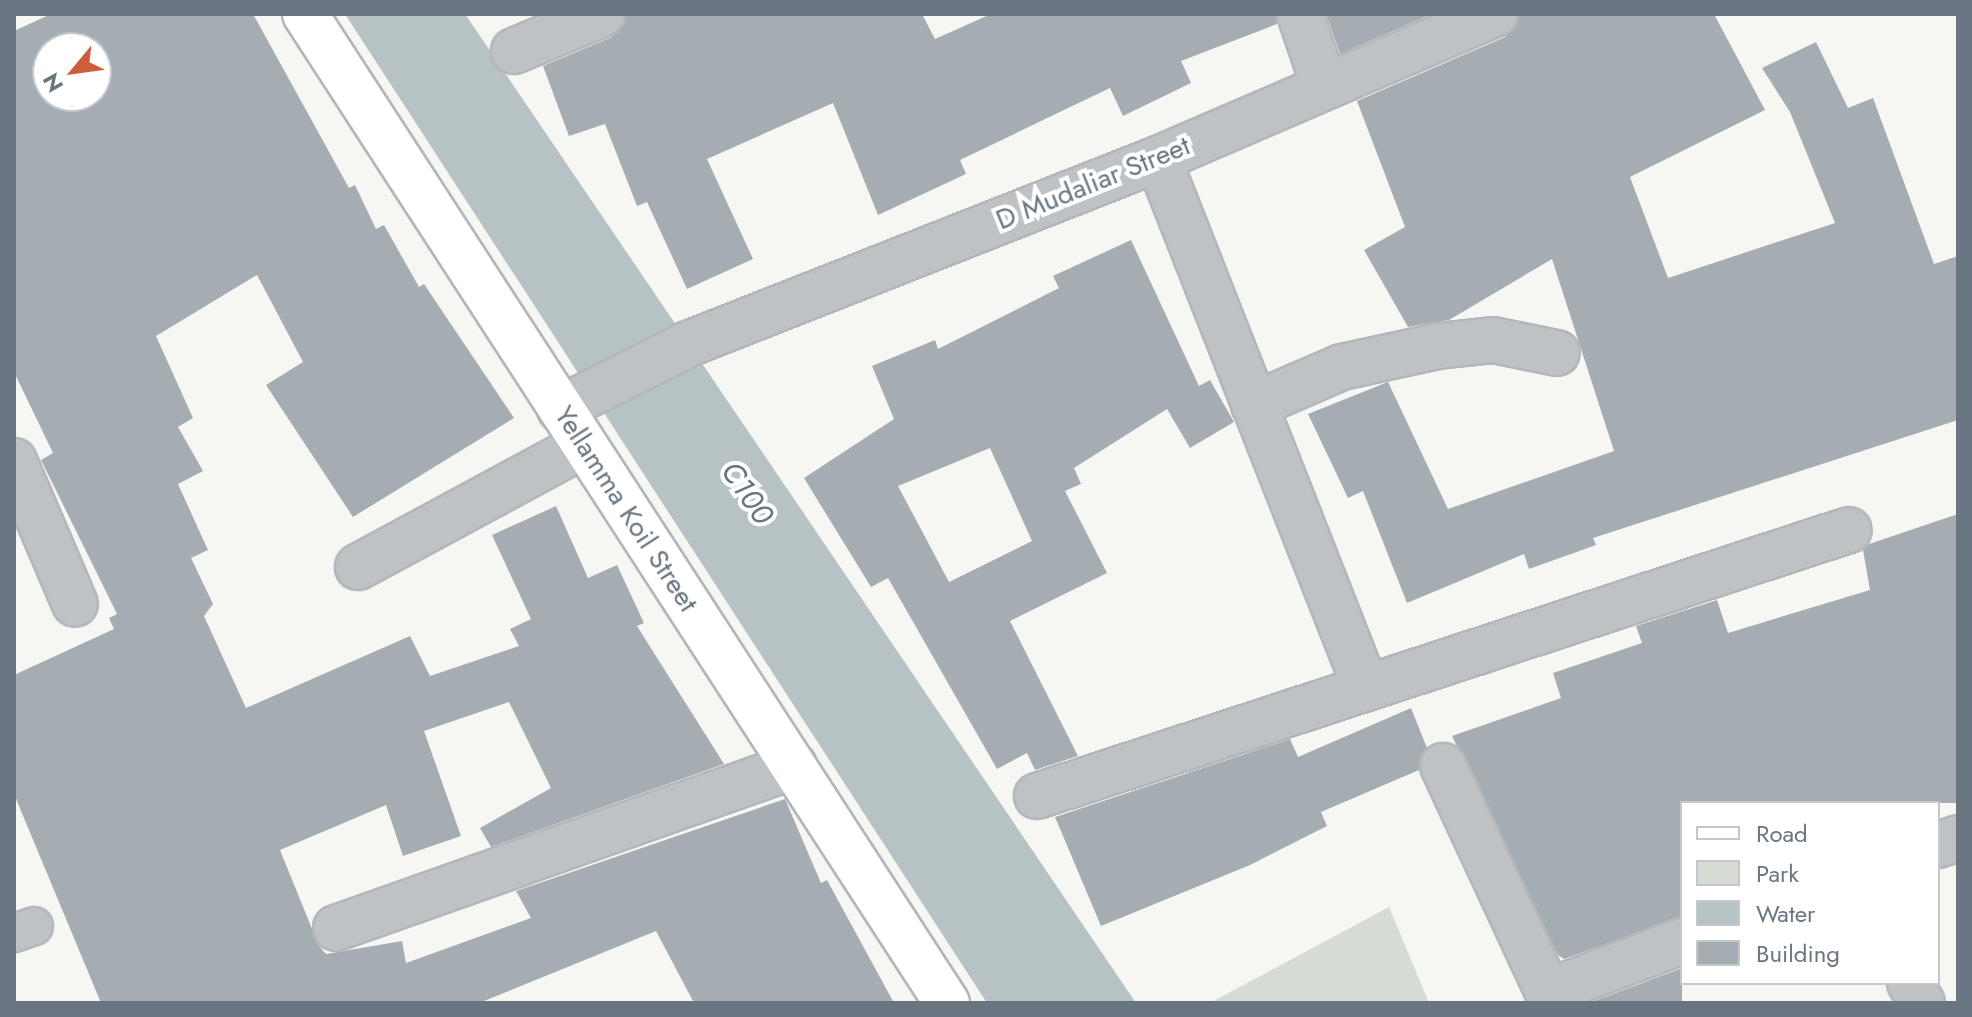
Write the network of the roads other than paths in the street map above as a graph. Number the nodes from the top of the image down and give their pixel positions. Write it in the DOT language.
graph roads {
  1 [pos="305,14"];
  2 [pos="602,14"];
  3 [pos="1300,14"];
  4 [pos="1495,14"];
  5 [pos="514,51"];
  6 [pos="1324,85"];
  7 [pos="1158,159"];
  8 [pos="1557,353"];
  9 [pos="575,400"];
  10 [pos="1254,405"];
  11 [pos="584,445"];
  12 [pos="14,461"];
  13 [pos="1849,530"];
  14 [pos="358,567"];
  15 [pos="75,604"];
  16 [pos="1364,683"];
  17 [pos="794,766"];
  18 [pos="1443,766"];
  19 [pos="1037,796"];
  20 [pos="336,928"];
  21 [pos="1680,942"];
  22 [pos="1911,985"];
  23 [pos="1550,998"];
  24 [pos="947,1003"];
  25 [pos="1922,1003"];
  1 -- 9 [label="street, Yellamma Koil Street"];
  2 -- 5 [label="street"];
  3 -- 6 [label="street"];
  4 -- 6 [label="street, D Mudaliar Street"];
  6 -- 7 [label="street, D Mudaliar Street"];
  7 -- 9 [label="street, D Mudaliar Street"];
  7 -- 10 [label="street"];
  8 -- 10 [label="street"];
  9 -- 11 [label="street, Yellamma Koil Street"];
  10 -- 16 [label="street"];
  11 -- 14 [label="street"];
  11 -- 17 [label="street, Yellamma Koil Street"];
  12 -- 15 [label="street"];
  13 -- 16 [label="street"];
  16 -- 19 [label="street"];
  17 -- 20 [label="street"];
  17 -- 24 [label="street, Yellamma Koil Street"];
  18 -- 23 [label="street"];
  21 -- 23 [label="street"];
  22 -- 25 [label="street"];
}
